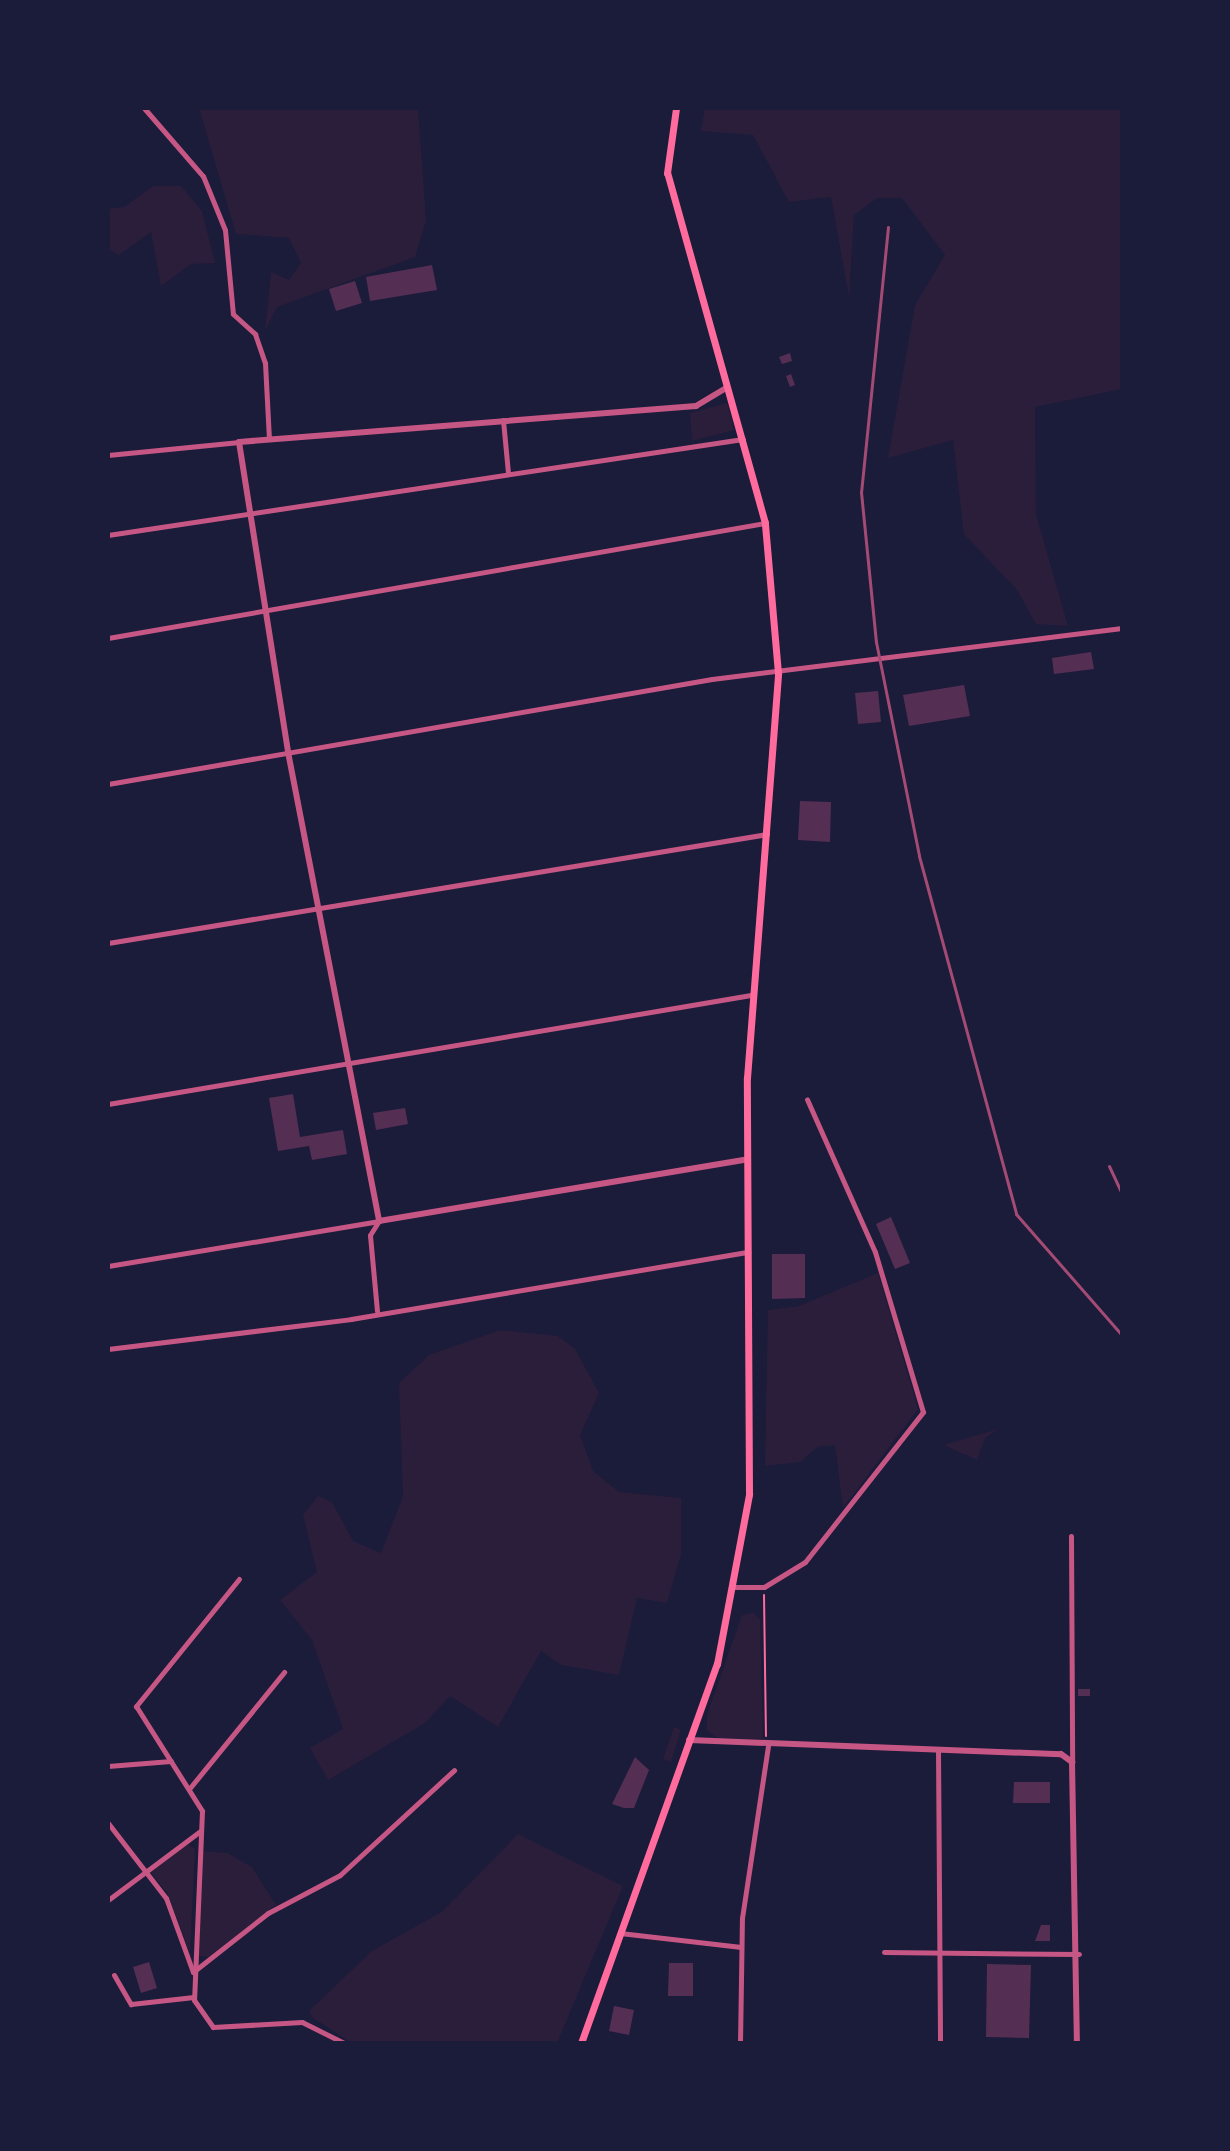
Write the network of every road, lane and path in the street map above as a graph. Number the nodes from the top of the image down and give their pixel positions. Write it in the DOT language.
graph roads {
  1 [pos="144,108"];
  2 [pos="676,108"];
  3 [pos="726,388"];
  4 [pos="503,420"];
  5 [pos="269,439"];
  6 [pos="743,439"];
  7 [pos="239,442"];
  8 [pos="108,455"];
  9 [pos="508,473"];
  10 [pos="247,514"];
  11 [pos="765,523"];
  12 [pos="108,535"];
  13 [pos="263,611"];
  14 [pos="1122,628"];
  15 [pos="108,638"];
  16 [pos="778,673"];
  17 [pos="288,752"];
  18 [pos="108,784"];
  19 [pos="768,833"];
  20 [pos="317,908"];
  21 [pos="108,943"];
  22 [pos="751,995"];
  23 [pos="346,1064"];
  24 [pos="807,1099"];
  25 [pos="108,1104"];
  26 [pos="748,1159"];
  27 [pos="379,1221"];
  28 [pos="748,1252"];
  29 [pos="108,1266"];
  30 [pos="377,1311"];
  31 [pos="108,1349"];
  32 [pos="1071,1536"];
  33 [pos="239,1579"];
  34 [pos="735,1587"];
  35 [pos="764,1587"];
  36 [pos="284,1672"];
  37 [pos="689,1740"];
  38 [pos="767,1746"];
  39 [pos="938,1749"];
  40 [pos="171,1761"];
  41 [pos="1072,1762"];
  42 [pos="108,1766"];
  43 [pos="454,1770"];
  44 [pos="189,1789"];
  45 [pos="108,1823"];
  46 [pos="200,1831"];
  47 [pos="145,1870"];
  48 [pos="108,1900"];
  49 [pos="620,1933"];
  50 [pos="741,1947"];
  51 [pos="884,1952"];
  52 [pos="940,1954"];
  53 [pos="1079,1954"];
  54 [pos="193,1972"];
  55 [pos="114,1975"];
  56 [pos="194,1997"];
  57 [pos="344,2043"];
  58 [pos="581,2043"];
  59 [pos="740,2043"];
  60 [pos="940,2043"];
  61 [pos="1077,2043"];
  1 -- 5 [label="street"];
  2 -- 3 [label="main road"];
  3 -- 4 [label="street"];
  3 -- 6 [label="main road"];
  4 -- 5 [label="street"];
  4 -- 9 [label="street"];
  5 -- 7 [label="street"];
  6 -- 9 [label="street"];
  6 -- 11 [label="main road"];
  7 -- 8 [label="street"];
  7 -- 10 [label="street"];
  9 -- 10 [label="street"];
  10 -- 12 [label="street"];
  10 -- 13 [label="street"];
  11 -- 13 [label="street"];
  11 -- 16 [label="main road"];
  13 -- 15 [label="street"];
  13 -- 17 [label="street"];
  14 -- 16 [label="street"];
  16 -- 17 [label="street"];
  16 -- 19 [label="main road"];
  17 -- 18 [label="street"];
  17 -- 20 [label="street"];
  19 -- 20 [label="street"];
  19 -- 22 [label="main road"];
  20 -- 21 [label="street"];
  20 -- 23 [label="street"];
  22 -- 23 [label="street"];
  22 -- 26 [label="main road"];
  23 -- 25 [label="street"];
  23 -- 27 [label="street"];
  24 -- 35 [label="street"];
  26 -- 27 [label="street"];
  26 -- 28 [label="main road"];
  27 -- 29 [label="street"];
  27 -- 30 [label="street"];
  28 -- 30 [label="street"];
  28 -- 34 [label="main road"];
  30 -- 31 [label="street"];
  32 -- 41 [label="street"];
  33 -- 40 [label="street"];
  34 -- 35 [label="street"];
  34 -- 37 [label="main road"];
  35 -- 38 [label="path"];
  36 -- 44 [label="street"];
  37 -- 38 [label="street"];
  37 -- 49 [label="main road"];
  38 -- 39 [label="street"];
  38 -- 50 [label="street"];
  39 -- 41 [label="street"];
  39 -- 52 [label="street"];
  40 -- 42 [label="street"];
  40 -- 44 [label="street"];
  41 -- 53 [label="street"];
  43 -- 54 [label="street"];
  44 -- 46 [label="street"];
  45 -- 47 [label="street"];
  46 -- 47 [label="street"];
  46 -- 54 [label="street"];
  47 -- 48 [label="street"];
  47 -- 54 [label="street"];
  49 -- 50 [label="street"];
  49 -- 58 [label="main road"];
  50 -- 59 [label="street"];
  51 -- 52 [label="street"];
  52 -- 53 [label="street"];
  52 -- 60 [label="street"];
  53 -- 61 [label="street"];
  54 -- 56 [label="street"];
  55 -- 56 [label="street"];
  56 -- 57 [label="street"];
}
